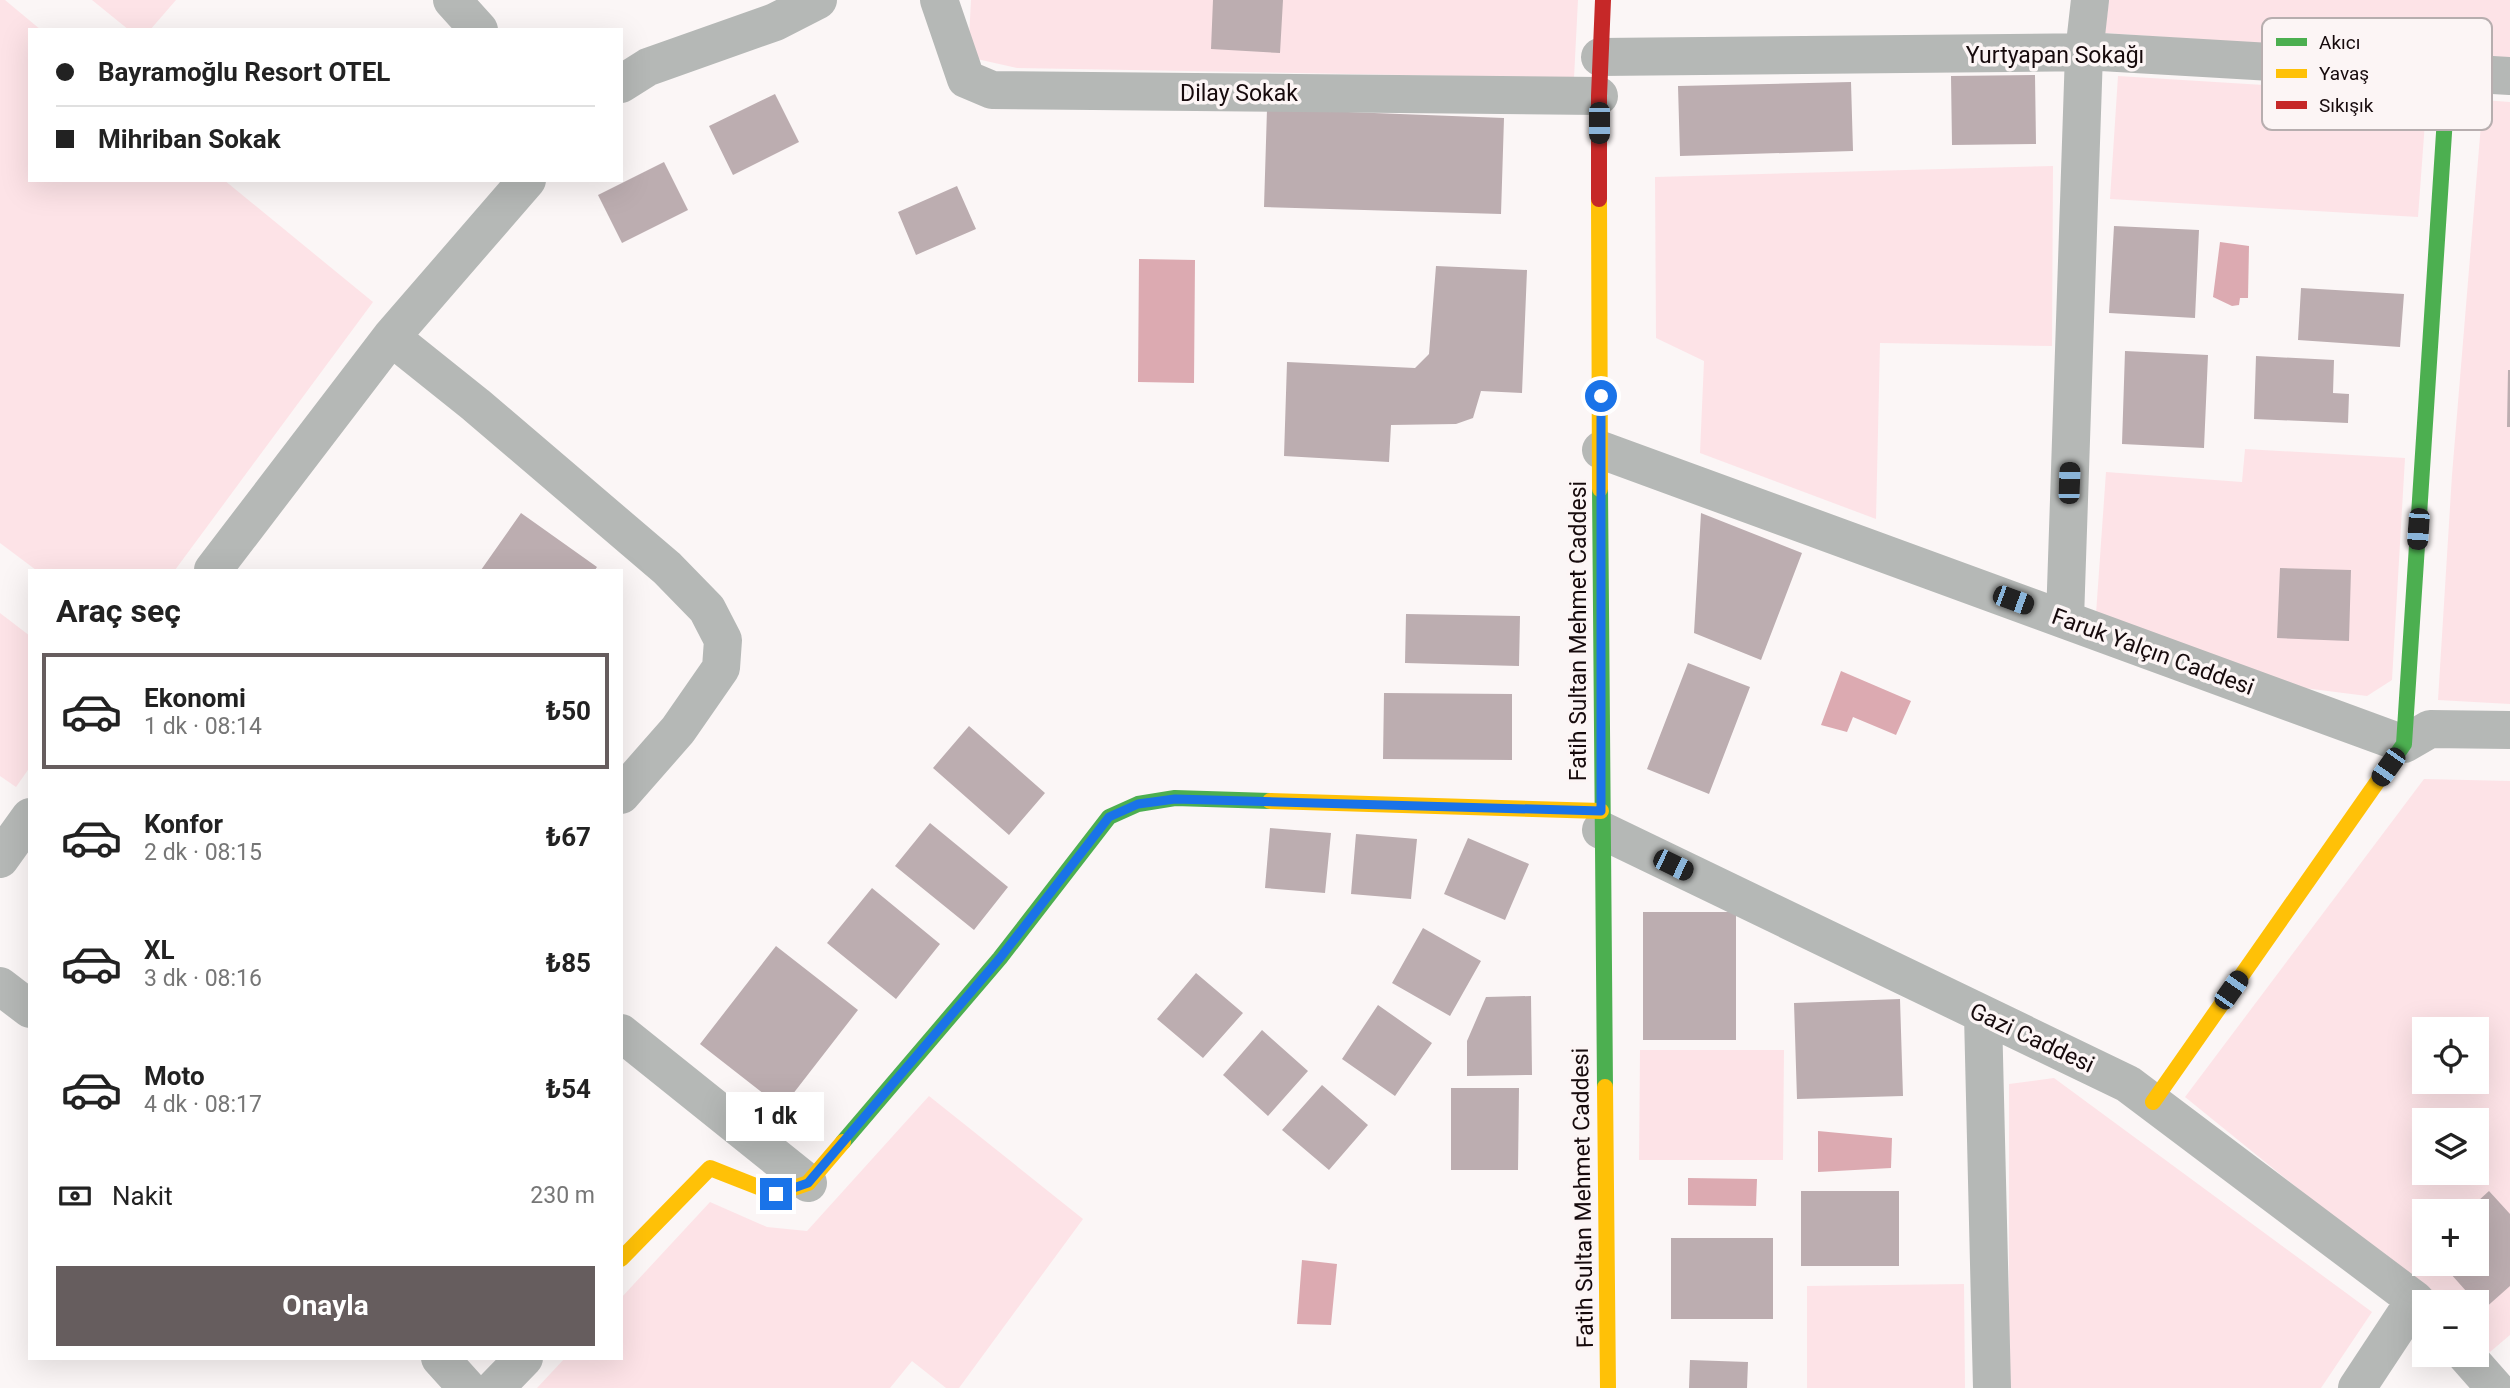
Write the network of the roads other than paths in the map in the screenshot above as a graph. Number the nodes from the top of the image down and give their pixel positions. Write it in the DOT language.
graph roads {
  1 [pos="452,0"];
  2 [pos="818,0"];
  3 [pos="939,0"];
  4 [pos="1603,0"];
  5 [pos="2091,0"];
  6 [pos="477,28"];
  7 [pos="2084,53"];
  8 [pos="1600,57"];
  9 [pos="2262,62"];
  10 [pos="2492,75"];
  11 [pos="2510,76"];
  12 [pos="623,83"];
  13 [pos="1599,96"];
  14 [pos="2444,130"];
  15 [pos="525,182"];
  16 [pos="391,337"];
  17 [pos="1601,450"];
  18 [pos="214,569"];
  19 [pos="2064,619"];
  20 [pos="2510,730"];
  21 [pos="2404,744"];
  22 [pos="623,793"];
  23 [pos="28,820"];
  24 [pos="1601,820"];
  25 [pos="0,859"];
  26 [pos="0,986"];
  27 [pos="28,1007"];
  28 [pos="1983,1015"];
  29 [pos="623,1035"];
  30 [pos="2152,1102"];
  31 [pos="808,1183"];
  32 [pos="623,1257"];
  33 [pos="2412,1300"];
  34 [pos="2412,1314"];
  35 [pos="442,1360"];
  36 [pos="522,1360"];
  37 [pos="2476,1367"];
  38 [pos="467,1388"];
  39 [pos="495,1388"];
  40 [pos="1608,1388"];
  41 [pos="1992,1388"];
  42 [pos="2357,1388"];
  43 [pos="2495,1388"];
  1 -- 6 [label="street"];
  2 -- 12 [label="street"];
  3 -- 13 [label="street, Dilay Sokak"];
  4 -- 8 [label="street, Fatih Sultan Mehmet Caddesi"];
  5 -- 7 [label="street"];
  7 -- 8 [label="street, Yurtyapan Sokağı"];
  7 -- 9 [label="street, Yurtyapan Sokağı"];
  7 -- 19 [label="street"];
  8 -- 13 [label="street, Fatih Sultan Mehmet Caddesi"];
  10 -- 11 [label="street, Yurtyapan Sokağı"];
  13 -- 17 [label="street, Fatih Sultan Mehmet Caddesi"];
  14 -- 21 [label="street"];
  15 -- 16 [label="street"];
  16 -- 18 [label="street"];
  16 -- 22 [label="street"];
  17 -- 19 [label="street, Faruk Yalçın Caddesi"];
  17 -- 24 [label="street, Fatih Sultan Mehmet Caddesi"];
  19 -- 21 [label="street, Faruk Yalçın Caddesi"];
  20 -- 21 [label="street"];
  21 -- 30 [label="street"];
  23 -- 25 [label="street"];
  24 -- 28 [label="street, Gazi Caddesi"];
  24 -- 31 [label="street"];
  24 -- 40 [label="street, Fatih Sultan Mehmet Caddesi"];
  26 -- 27 [label="street"];
  28 -- 30 [label="street, Gazi Caddesi"];
  28 -- 41 [label="street"];
  29 -- 31 [label="street"];
  30 -- 33 [label="street, Gazi Caddesi"];
  31 -- 32 [label="street"];
  34 -- 42 [label="street"];
  35 -- 38 [label="street"];
  36 -- 39 [label="street"];
  37 -- 43 [label="street"];
}
